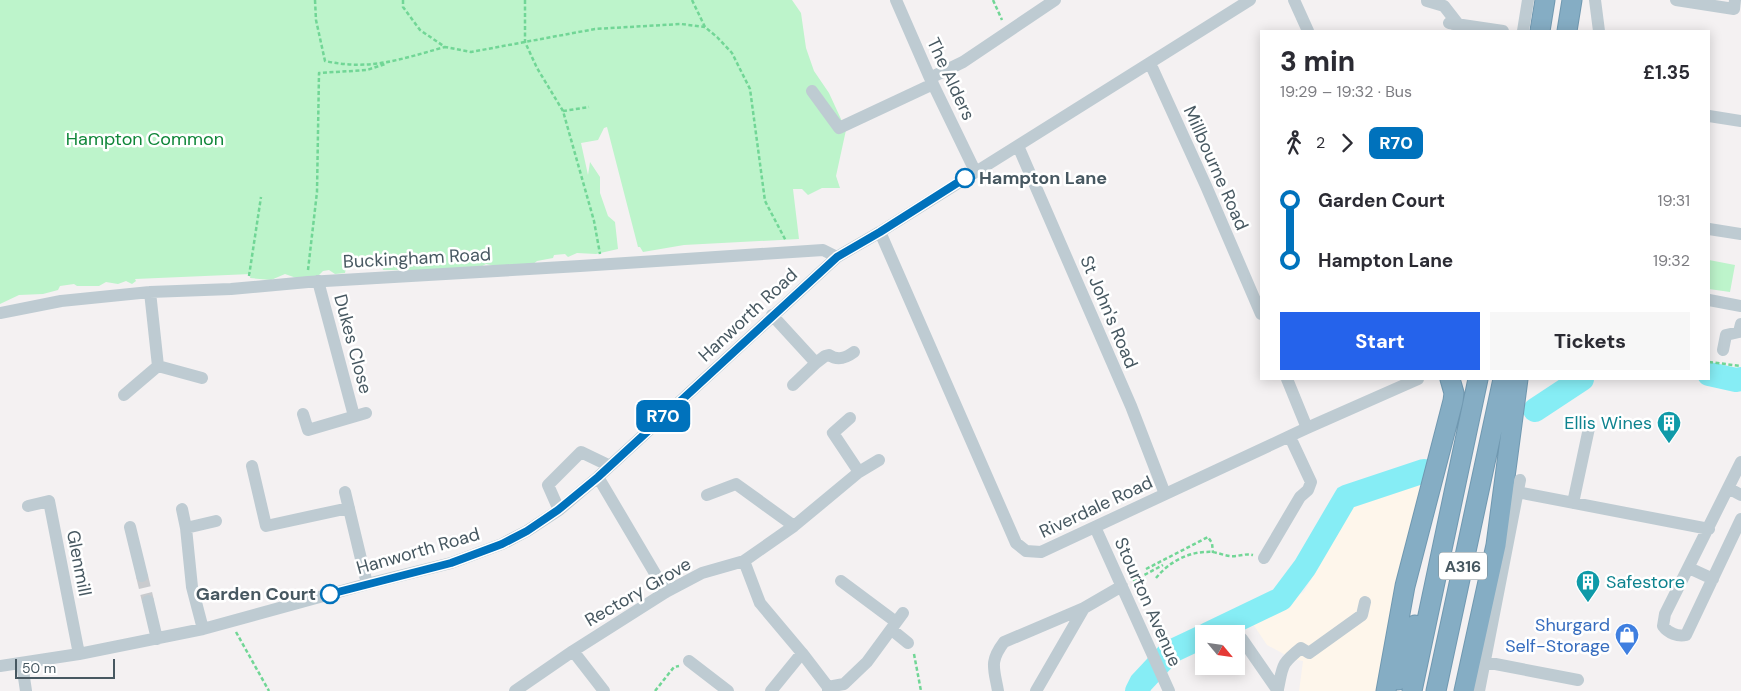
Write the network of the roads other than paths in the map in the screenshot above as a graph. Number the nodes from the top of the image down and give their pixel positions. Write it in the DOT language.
graph roads {
  1 [pos="896,0"];
  2 [pos="1055,0"];
  3 [pos="1250,0"];
  4 [pos="1294,0"];
  5 [pos="1428,0"];
  6 [pos="1528,0"];
  7 [pos="1545,0"];
  8 [pos="1572,0"];
  9 [pos="1595,0"];
  10 [pos="1676,0"];
  11 [pos="1736,0"];
  12 [pos="1454,26"];
  13 [pos="1308,30"];
  14 [pos="1493,30"];
  15 [pos="1523,30"];
  16 [pos="1540,30"];
  17 [pos="1567,30"];
  18 [pos="1599,30"];
  19 [pos="1150,63"];
  20 [pos="931,81"];
  21 [pos="812,91"];
  22 [pos="1710,116"];
  23 [pos="1741,121"];
  24 [pos="1018,146"];
  25 [pos="975,171"];
  26 [pos="1710,229"];
  27 [pos="880,232"];
  28 [pos="1741,234"];
  29 [pos="837,257"];
  30 [pos="313,281"];
  31 [pos="150,292"];
  32 [pos="1710,300"];
  33 [pos="1741,306"];
  34 [pos="1260,312"];
  35 [pos="0,314"];
  36 [pos="772,315"];
  37 [pos="1741,324"];
  38 [pos="1723,350"];
  39 [pos="854,352"];
  40 [pos="816,363"];
  41 [pos="158,366"];
  42 [pos="202,378"];
  43 [pos="1287,380"];
  44 [pos="1416,380"];
  45 [pos="1450,380"];
  46 [pos="1478,380"];
  47 [pos="1503,380"];
  48 [pos="1518,380"];
  49 [pos="793,386"];
  50 [pos="124,395"];
  51 [pos="303,414"];
  52 [pos="850,418"];
  53 [pos="1307,428"];
  54 [pos="1588,428"];
  55 [pos="1290,437"];
  56 [pos="879,460"];
  57 [pos="1741,462"];
  58 [pos="252,466"];
  59 [pos="610,466"];
  60 [pos="859,472"];
  61 [pos="598,477"];
  62 [pos="1728,488"];
  63 [pos="345,492"];
  64 [pos="1165,494"];
  65 [pos="707,495"];
  66 [pos="1741,495"];
  67 [pos="1454,500"];
  68 [pos="1573,503"];
  69 [pos="28,506"];
  70 [pos="349,508"];
  71 [pos="182,509"];
  72 [pos="558,510"];
  73 [pos="1741,519"];
  74 [pos="216,521"];
  75 [pos="794,526"];
  76 [pos="130,527"];
  77 [pos="1095,527"];
  78 [pos="186,528"];
  79 [pos="1709,529"];
  80 [pos="1264,558"];
  81 [pos="744,560"];
  82 [pos="1689,568"];
  83 [pos="142,576"];
  84 [pos="1713,579"];
  85 [pos="841,581"];
  86 [pos="367,584"];
  87 [pos="1122,586"];
  88 [pos="666,592"];
  89 [pos="148,601"];
  90 [pos="1365,602"];
  91 [pos="1084,608"];
  92 [pos="897,622"];
  93 [pos="204,629"];
  94 [pos="157,639"];
  95 [pos="908,643"];
  96 [pos="1245,643"];
  97 [pos="573,651"];
  98 [pos="802,653"];
  99 [pos="79,654"];
  100 [pos="689,661"];
  101 [pos="1485,662"];
  102 [pos="22,664"];
  103 [pos="0,666"];
  104 [pos="1578,680"];
  105 [pos="828,689"];
  106 [pos="1168,689"];
  107 [pos="1277,690"];
  108 [pos="26,691"];
  109 [pos="515,691"];
  110 [pos="604,691"];
  111 [pos="728,691"];
  112 [pos="771,691"];
  113 [pos="998,691"];
  114 [pos="1036,691"];
  115 [pos="1386,691"];
  116 [pos="1395,691"];
  117 [pos="1412,691"];
  118 [pos="1436,691"];
  119 [pos="1464,691"];
  120 [pos="1479,691"];
  1 -- 20 [label="street, The Alders"];
  2 -- 20 [label="street"];
  3 -- 19 [label="street"];
  4 -- 13 [label="street"];
  5 -- 12 [label="street"];
  6 -- 15 [label="street"];
  7 -- 16 [label="highway"];
  8 -- 17 [label="highway"];
  9 -- 18 [label="street"];
  10 -- 11 [label="street"];
  12 -- 14 [label="street"];
  19 -- 24 [label="street"];
  19 -- 34 [label="street, Millbourne Road"];
  20 -- 21 [label="street"];
  20 -- 25 [label="street, The Alders"];
  22 -- 23 [label="street"];
  24 -- 25 [label="street"];
  24 -- 64 [label="street, St John's Road"];
  25 -- 27 [label="street"];
  26 -- 28 [label="street"];
  27 -- 29 [label="street"];
  27 -- 77 [label="street, Riverdale Road"];
  29 -- 30 [label="street, Buckingham Road"];
  29 -- 36 [label="street, Hanworth Road"];
  30 -- 31 [label="street, Buckingham Road"];
  30 -- 51 [label="street, Dukes Close"];
  31 -- 35 [label="street, Buckingham Road"];
  31 -- 41 [label="street"];
  32 -- 33 [label="street"];
  36 -- 40 [label="street"];
  36 -- 59 [label="street, Hanworth Road"];
  37 -- 38 [label="street"];
  39 -- 40 [label="street"];
  40 -- 49 [label="street"];
  41 -- 42 [label="street"];
  41 -- 50 [label="street"];
  43 -- 53 [label="street"];
  44 -- 53 [label="street, Riverdale Road"];
  45 -- 115 [label="highway"];
  46 -- 67 [label="highway, A316"];
  47 -- 118 [label="highway, A316"];
  48 -- 119 [label="highway"];
  52 -- 60 [label="street"];
  53 -- 55 [label="street, Riverdale Road"];
  54 -- 68 [label="street"];
  55 -- 64 [label="street, Riverdale Road"];
  55 -- 80 [label="street"];
  56 -- 60 [label="street, Rectory Grove"];
  57 -- 62 [label="street"];
  58 -- 70 [label="street"];
  59 -- 61 [label="street, Hanworth Road"];
  59 -- 72 [label="street"];
  60 -- 75 [label="street, Rectory Grove"];
  61 -- 72 [label="street, Hanworth Road"];
  61 -- 88 [label="street"];
  62 -- 66 [label="street"];
  62 -- 79 [label="street"];
  63 -- 70 [label="street"];
  64 -- 77 [label="street, Riverdale Road"];
  65 -- 75 [label="street"];
  67 -- 116 [label="highway"];
  67 -- 117 [label="highway, A316"];
  68 -- 79 [label="street"];
  68 -- 101 [label="street"];
  69 -- 99 [label="street, Glenmill"];
  70 -- 86 [label="street"];
  71 -- 78 [label="street"];
  72 -- 86 [label="street, Hanworth Road"];
  73 -- 84 [label="street"];
  74 -- 78 [label="street"];
  75 -- 81 [label="street, Rectory Grove"];
  76 -- 83 [label="street"];
  77 -- 87 [label="street, Stourton Avenue"];
  78 -- 93 [label="street"];
  79 -- 82 [label="street"];
  81 -- 88 [label="street, Rectory Grove"];
  81 -- 98 [label="street"];
  82 -- 84 [label="street"];
  82 -- 84 [label="street"];
  85 -- 92 [label="street"];
  86 -- 93 [label="street, Hanworth Road"];
  87 -- 91 [label="street"];
  87 -- 106 [label="street, Stourton Avenue"];
  88 -- 97 [label="street, Rectory Grove"];
  89 -- 94 [label="street"];
  90 -- 107 [label="street"];
  91 -- 113 [label="street"];
  91 -- 114 [label="street"];
  92 -- 95 [label="street"];
  92 -- 105 [label="street"];
  93 -- 94 [label="street, Hanworth Road"];
  94 -- 99 [label="street, Hanworth Road"];
  96 -- 107 [label="street"];
  97 -- 109 [label="street, Rectory Grove"];
  97 -- 110 [label="street"];
  98 -- 105 [label="street"];
  98 -- 112 [label="street"];
  99 -- 102 [label="street, Hanworth Road"];
  100 -- 111 [label="street"];
  101 -- 104 [label="street"];
  101 -- 120 [label="street"];
  102 -- 103 [label="street, Hanworth Road"];
  102 -- 108 [label="street"];
}
